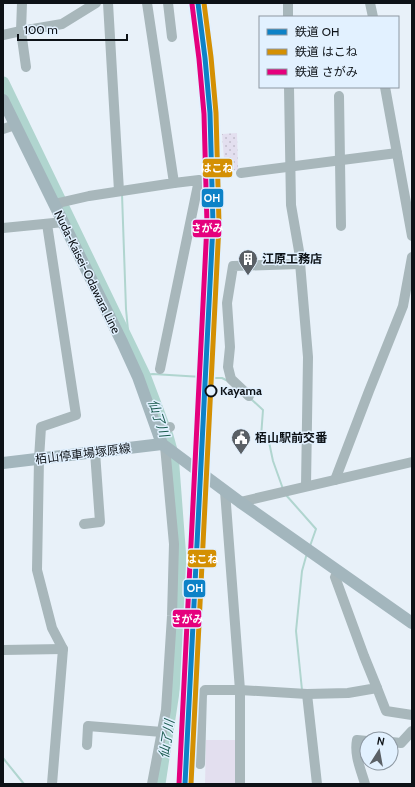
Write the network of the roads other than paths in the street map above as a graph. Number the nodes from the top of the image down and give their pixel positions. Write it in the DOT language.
graph roads {
  1 [pos="22,3"];
  2 [pos="96,3"];
  3 [pos="108,3"];
  4 [pos="147,3"];
  5 [pos="168,3"];
  6 [pos="288,3"];
  7 [pos="370,3"];
  8 [pos="288,16"];
  9 [pos="373,16"];
  10 [pos="21,31"];
  11 [pos="3,35"];
  12 [pos="172,37"];
  13 [pos="26,67"];
  14 [pos="289,88"];
  15 [pos="385,88"];
  16 [pos="339,96"];
  17 [pos="3,100"];
  18 [pos="15,125"];
  19 [pos="3,129"];
  20 [pos="397,152"];
  21 [pos="341,160"];
  22 [pos="290,167"];
  23 [pos="241,173"];
  24 [pos="174,183"];
  25 [pos="119,191"];
  26 [pos="59,203"];
  27 [pos="64,222"];
  28 [pos="47,224"];
  29 [pos="341,226"];
  30 [pos="3,228"];
  31 [pos="412,236"];
  32 [pos="412,257"];
  33 [pos="300,264"];
  34 [pos="160,370"];
  35 [pos="250,396"];
  36 [pos="170,427"];
  37 [pos="158,431"];
  38 [pos="164,445"];
  39 [pos="95,452"];
  40 [pos="39,459"];
  41 [pos="412,462"];
  42 [pos="3,463"];
  43 [pos="335,480"];
  44 [pos="306,486"];
  45 [pos="225,491"];
  46 [pos="240,502"];
  47 [pos="84,524"];
  48 [pos="338,572"];
  49 [pos="412,623"];
  50 [pos="63,649"];
  51 [pos="3,650"];
  52 [pos="377,688"];
  53 [pos="240,690"];
  54 [pos="307,694"];
  55 [pos="412,715"];
  56 [pos="412,731"];
  57 [pos="162,732"];
  58 [pos="359,740"];
  59 [pos="399,743"];
  60 [pos="87,745"];
  61 [pos="200,764"];
  62 [pos="359,764"];
  63 [pos="361,771"];
  64 [pos="52,784"];
  65 [pos="152,784"];
  66 [pos="240,784"];
  67 [pos="317,784"];
  68 [pos="365,784"];
  1 -- 10 [label="street"];
  2 -- 10 [label="street"];
  3 -- 25 [label="street"];
  4 -- 24 [label="street"];
  5 -- 12 [label="street"];
  6 -- 8 [label="street"];
  7 -- 9 [label="street"];
  10 -- 11 [label="street"];
  10 -- 13 [label="street"];
  14 -- 22 [label="street"];
  15 -- 20 [label="street"];
  16 -- 21 [label="street"];
  17 -- 18 [label="main road, Nuda-Kaisei-Odawara Line"];
  18 -- 19 [label="street"];
  18 -- 26 [label="main road, Nuda-Kaisei-Odawara Line"];
  20 -- 21 [label="street"];
  20 -- 31 [label="street"];
  21 -- 22 [label="street"];
  21 -- 29 [label="street"];
  22 -- 23 [label="street"];
  22 -- 33 [label="street"];
  24 -- 25 [label="street"];
  24 -- 34 [label="street"];
  25 -- 26 [label="street"];
  26 -- 27 [label="main road, Nuda-Kaisei-Odawara Line"];
  27 -- 28 [label="street"];
  27 -- 37 [label="main road, Nuda-Kaisei-Odawara Line"];
  28 -- 30 [label="street"];
  28 -- 40 [label="street"];
  32 -- 43 [label="street"];
  33 -- 35 [label="street"];
  33 -- 44 [label="street"];
  36 -- 37 [label="street"];
  37 -- 38 [label="main road, Nuda-Kaisei-Odawara Line"];
  38 -- 39 [label="main road, 栢山停車場塚原線"];
  38 -- 45 [label="main road"];
  38 -- 57 [label="street"];
  39 -- 40 [label="main road, 栢山停車場塚原線"];
  39 -- 47 [label="street"];
  40 -- 42 [label="main road, 栢山停車場塚原線"];
  40 -- 50 [label="street"];
  41 -- 43 [label="street"];
  43 -- 44 [label="street"];
  44 -- 46 [label="street"];
  45 -- 46 [label="main road"];
  45 -- 53 [label="street"];
  46 -- 48 [label="main road"];
  48 -- 49 [label="main road"];
  48 -- 52 [label="street"];
  50 -- 51 [label="street"];
  50 -- 64 [label="street"];
  52 -- 54 [label="street"];
  52 -- 55 [label="street"];
  53 -- 54 [label="street"];
  53 -- 61 [label="street"];
  53 -- 66 [label="street"];
  54 -- 67 [label="street"];
  56 -- 59 [label="street"];
  57 -- 60 [label="street"];
  57 -- 65 [label="street"];
  58 -- 62 [label="street"];
  63 -- 68 [label="street"];
}
